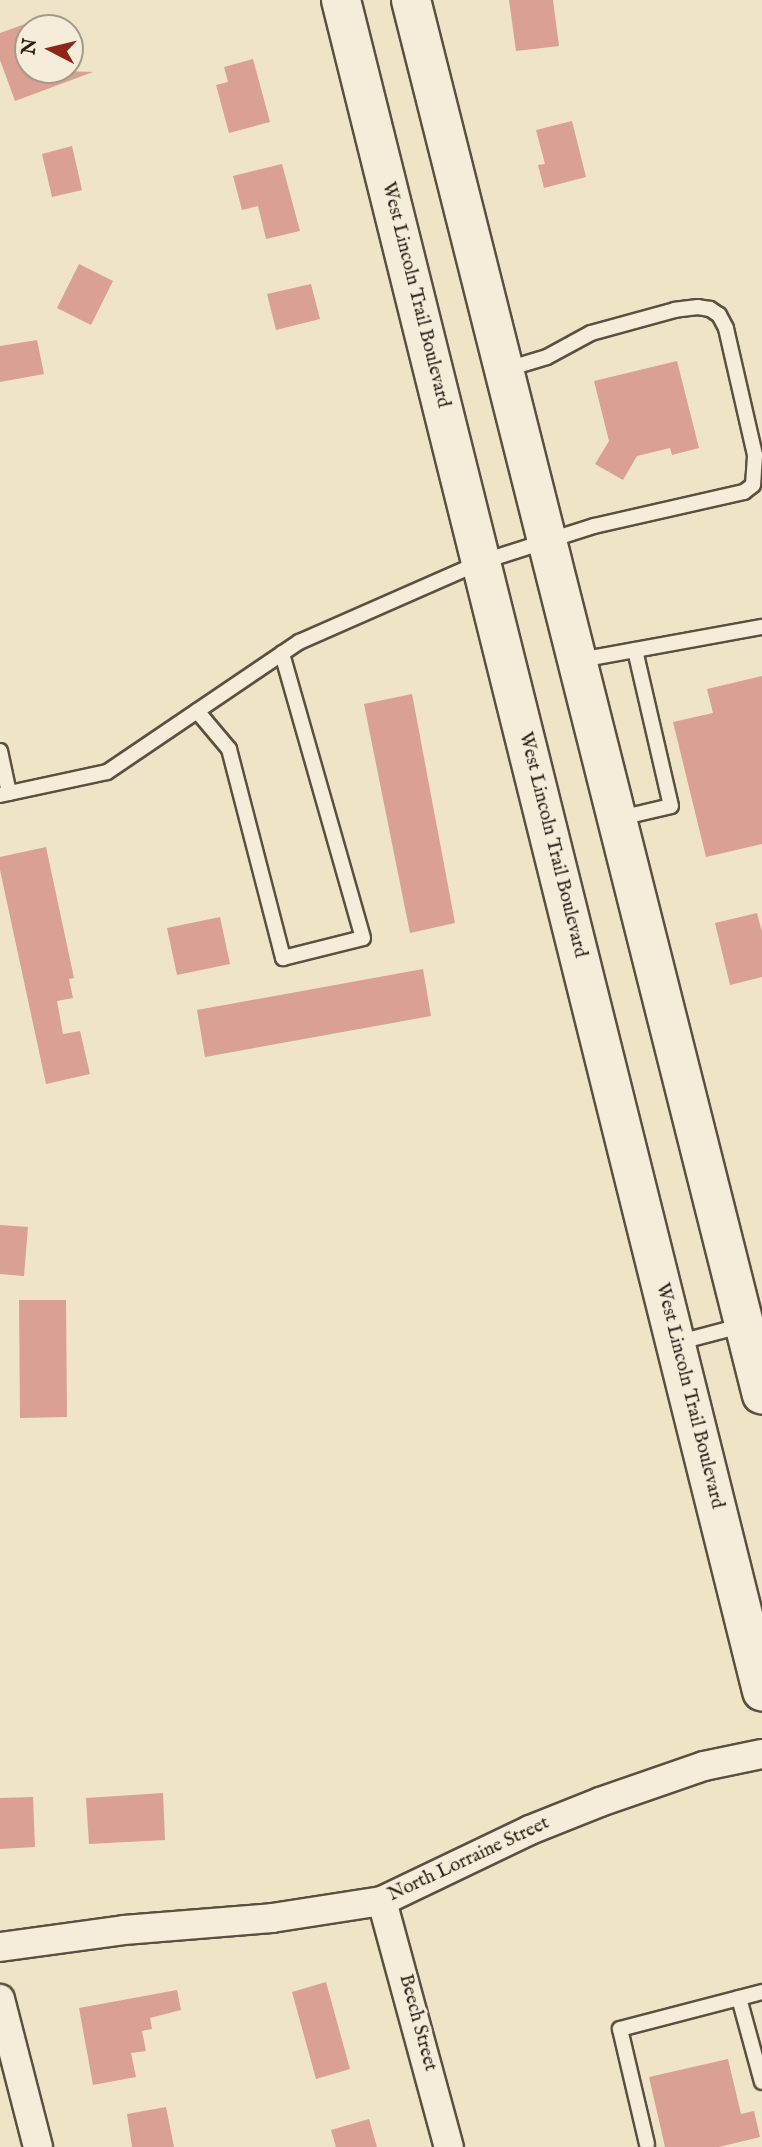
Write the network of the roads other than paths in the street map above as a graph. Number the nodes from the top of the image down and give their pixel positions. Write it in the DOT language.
graph roads {
  1 [pos="341,0"];
  2 [pos="411,0"];
  3 [pos="503,370"];
  4 [pos="547,541"];
  5 [pos="481,562"];
  6 [pos="762,627"];
  7 [pos="635,650"];
  8 [pos="282,653"];
  9 [pos="579,661"];
  10 [pos="197,711"];
  11 [pos="0,751"];
  12 [pos="4,794"];
  13 [pos="619,819"];
  14 [pos="753,1322"];
  15 [pos="676,1343"];
  16 [pos="762,1395"];
  17 [pos="762,1691"];
  18 [pos="762,1754"];
  19 [pos="382,1901"];
  20 [pos="0,1947"];
  21 [pos="762,1992"];
  22 [pos="740,1998"];
  23 [pos="0,1999"];
  24 [pos="762,2082"];
  25 [pos="647,2144"];
  26 [pos="38,2147"];
  27 [pos="449,2147"];
  1 -- 5 [label="main road, West Lincoln Trail Boulevard"];
  2 -- 3 [label="main road"];
  3 -- 4 [label="main road"];
  3 -- 4 [label="lane"];
  4 -- 5 [label="lane"];
  4 -- 9 [label="main road"];
  5 -- 8 [label="lane"];
  5 -- 15 [label="main road, West Lincoln Trail Boulevard"];
  6 -- 7 [label="lane"];
  7 -- 9 [label="lane"];
  7 -- 13 [label="lane"];
  8 -- 10 [label="lane"];
  8 -- 10 [label="lane"];
  9 -- 13 [label="main road"];
  10 -- 12 [label="lane"];
  11 -- 12 [label="lane"];
  13 -- 14 [label="main road"];
  14 -- 15 [label="lane"];
  14 -- 16 [label="main road"];
  15 -- 17 [label="main road, West Lincoln Trail Boulevard"];
  18 -- 19 [label="street, North Lorraine Street"];
  19 -- 20 [label="street, North Lorraine Street"];
  19 -- 27 [label="street, Beech Street"];
  21 -- 22 [label="lane"];
  22 -- 24 [label="lane"];
  22 -- 25 [label="lane"];
  23 -- 26 [label="street"];
}
